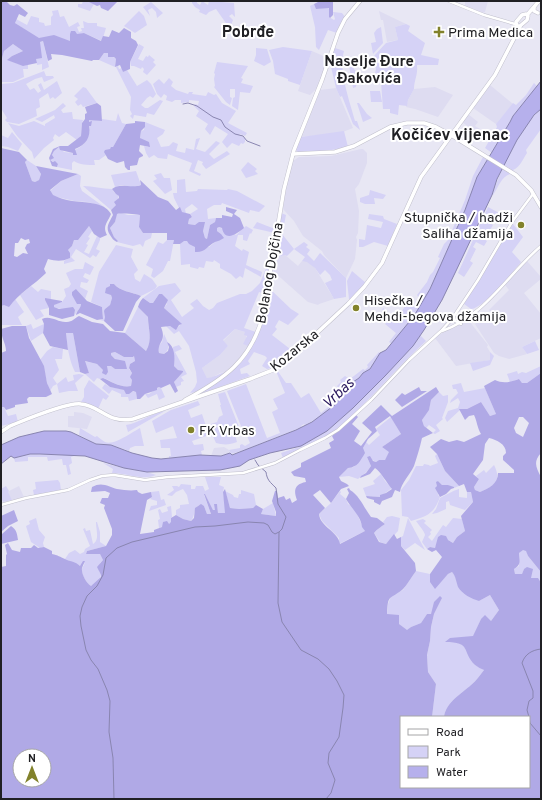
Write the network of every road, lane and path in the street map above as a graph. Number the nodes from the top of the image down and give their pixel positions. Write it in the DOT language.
graph roads {
  1 [pos="360,1"];
  2 [pos="448,1"];
  3 [pos="539,1"];
  4 [pos="535,6"];
  5 [pos="538,13"];
  6 [pos="526,15"];
  7 [pos="504,20"];
  8 [pos="518,20"];
  9 [pos="517,25"];
  10 [pos="451,135"];
  11 [pos="293,154"];
  12 [pos="533,194"];
  13 [pos="541,207"];
  14 [pos="541,246"];
  15 [pos="454,316"];
  16 [pos="461,324"];
  17 [pos="442,331"];
  18 [pos="179,403"];
  19 [pos="1,432"];
  20 [pos="1,505"];
  1 -- 11 [label="main road, Bolanog Dojčina"];
  2 -- 7 [label="street"];
  3 -- 4 [label="main road"];
  4 -- 5 [label="main road"];
  4 -- 6 [label="main road"];
  6 -- 8 [label="main road"];
  6 -- 9 [label="main road"];
  7 -- 8 [label="street"];
  7 -- 9 [label="street"];
  8 -- 9 [label="main road"];
  9 -- 10 [label="main road, Kozarska"];
  10 -- 11 [label="main road"];
  10 -- 12 [label="main road"];
  10 -- 18 [label="main road, Kozarska"];
  11 -- 18 [label="main road, Bolanog Dojčina"];
  12 -- 13 [label="main road"];
  12 -- 15 [label="street"];
  14 -- 16 [label="street"];
  15 -- 16 [label="street"];
  15 -- 17 [label="street"];
  16 -- 17 [label="street"];
  17 -- 20 [label="street"];
  18 -- 19 [label="main road, Kozarska"];
}
